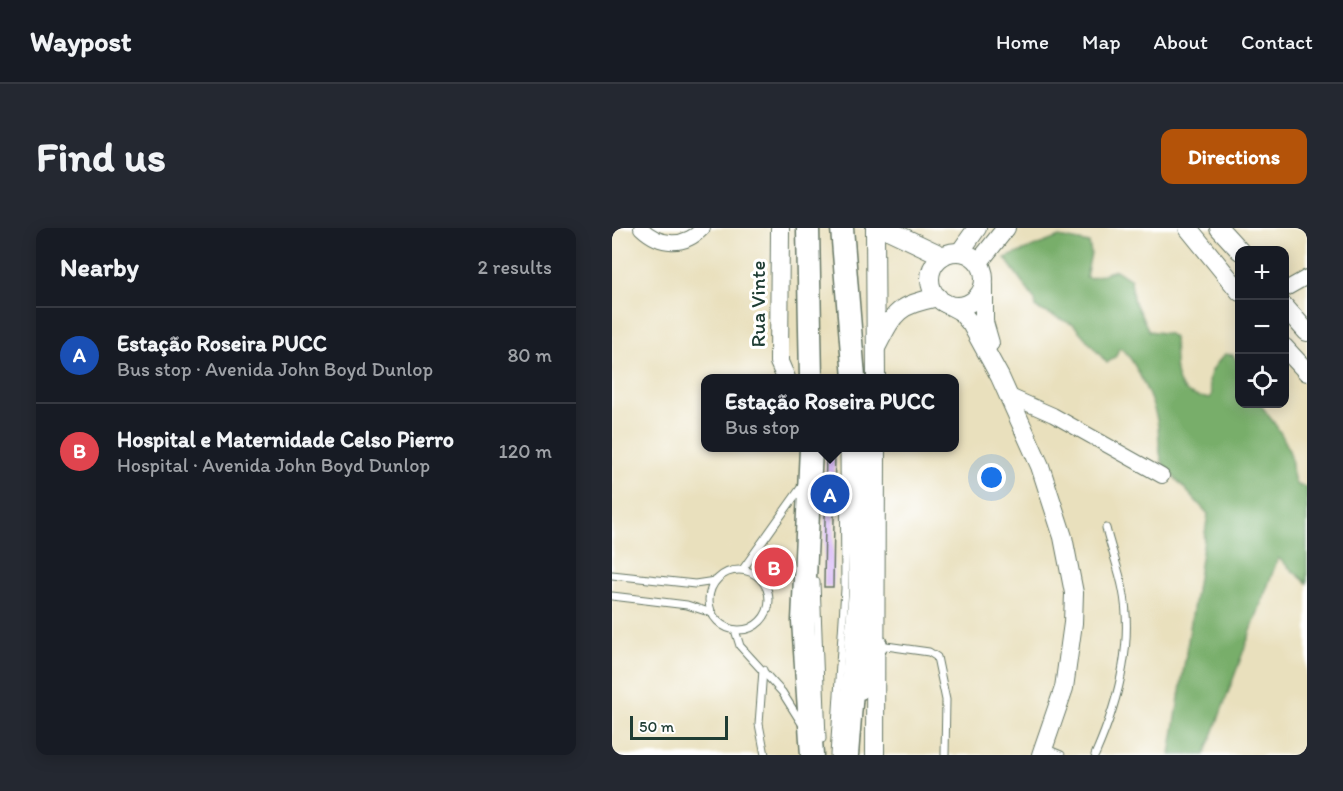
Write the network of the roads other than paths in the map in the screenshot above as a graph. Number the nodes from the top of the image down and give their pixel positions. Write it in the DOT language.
graph roads {
  1 [pos="641,228"];
  2 [pos="704,228"];
  3 [pos="780,228"];
  4 [pos="808,228"];
  5 [pos="817,228"];
  6 [pos="842,228"];
  7 [pos="875,228"];
  8 [pos="884,228"];
  9 [pos="977,228"];
  10 [pos="1006,228"];
  11 [pos="1188,228"];
  12 [pos="1219,228"];
  13 [pos="1235,246"];
  14 [pos="951,254"];
  15 [pos="979,262"];
  16 [pos="1307,277"];
  17 [pos="984,283"];
  18 [pos="1235,287"];
  19 [pos="1289,287"];
  20 [pos="941,300"];
  21 [pos="1289,312"];
  22 [pos="1307,332"];
  23 [pos="876,348"];
  24 [pos="1289,352"];
  25 [pos="1307,372"];
  26 [pos="784,374"];
  27 [pos="811,374"];
  28 [pos="818,374"];
  29 [pos="854,374"];
  30 [pos="876,374"];
  31 [pos="1000,376"];
  32 [pos="1010,396"];
  33 [pos="811,452"];
  34 [pos="817,452"];
  35 [pos="843,452"];
  36 [pos="856,452"];
  37 [pos="876,452"];
  38 [pos="811,475"];
  39 [pos="1162,476"];
  40 [pos="1106,528"];
  41 [pos="816,530"];
  42 [pos="743,569"];
  43 [pos="612,574"];
  44 [pos="816,578"];
  45 [pos="715,581"];
  46 [pos="612,597"];
  47 [pos="712,613"];
  48 [pos="735,630"];
  49 [pos="876,645"];
  50 [pos="763,670"];
  51 [pos="815,746"];
  52 [pos="1048,753"];
  53 [pos="765,755"];
  54 [pos="834,755"];
  55 [pos="847,755"];
  56 [pos="853,755"];
  57 [pos="875,755"];
  58 [pos="945,755"];
  59 [pos="1095,755"];
  1 -- 2 [label="street"];
  3 -- 26 [label="street, Rua Vinte"];
  4 -- 27 [label="main road"];
  5 -- 28 [label="lane"];
  6 -- 29 [label="main road"];
  7 -- 23 [label="street"];
  8 -- 14 [label="street"];
  9 -- 14 [label="street"];
  10 -- 15 [label="street"];
  11 -- 18 [label="street"];
  12 -- 13 [label="street"];
  14 -- 15 [label="street"];
  14 -- 20 [label="street"];
  15 -- 17 [label="street"];
  16 -- 19 [label="street"];
  17 -- 20 [label="street"];
  17 -- 31 [label="street"];
  20 -- 23 [label="street"];
  20 -- 31 [label="street"];
  21 -- 22 [label="street"];
  23 -- 30 [label="street"];
  24 -- 25 [label="street"];
  31 -- 32 [label="street"];
  32 -- 39 [label="street"];
  32 -- 52 [label="street"];
  33 -- 38 [label="main road"];
  34 -- 41 [label="lane"];
  35 -- 54 [label="lane"];
  36 -- 55 [label="main road"];
  37 -- 49 [label="street"];
  38 -- 42 [label="lane"];
  38 -- 51 [label="main road"];
  40 -- 59 [label="lane"];
  42 -- 45 [label="lane"];
  42 -- 48 [label="lane"];
  43 -- 45 [label="lane"];
  44 -- 51 [label="lane"];
  45 -- 47 [label="lane"];
  46 -- 47 [label="lane"];
  47 -- 48 [label="lane"];
  48 -- 50 [label="lane"];
  49 -- 56 [label="main road"];
  49 -- 57 [label="street"];
  49 -- 58 [label="lane"];
  50 -- 51 [label="lane"];
  50 -- 53 [label="lane"];
}
